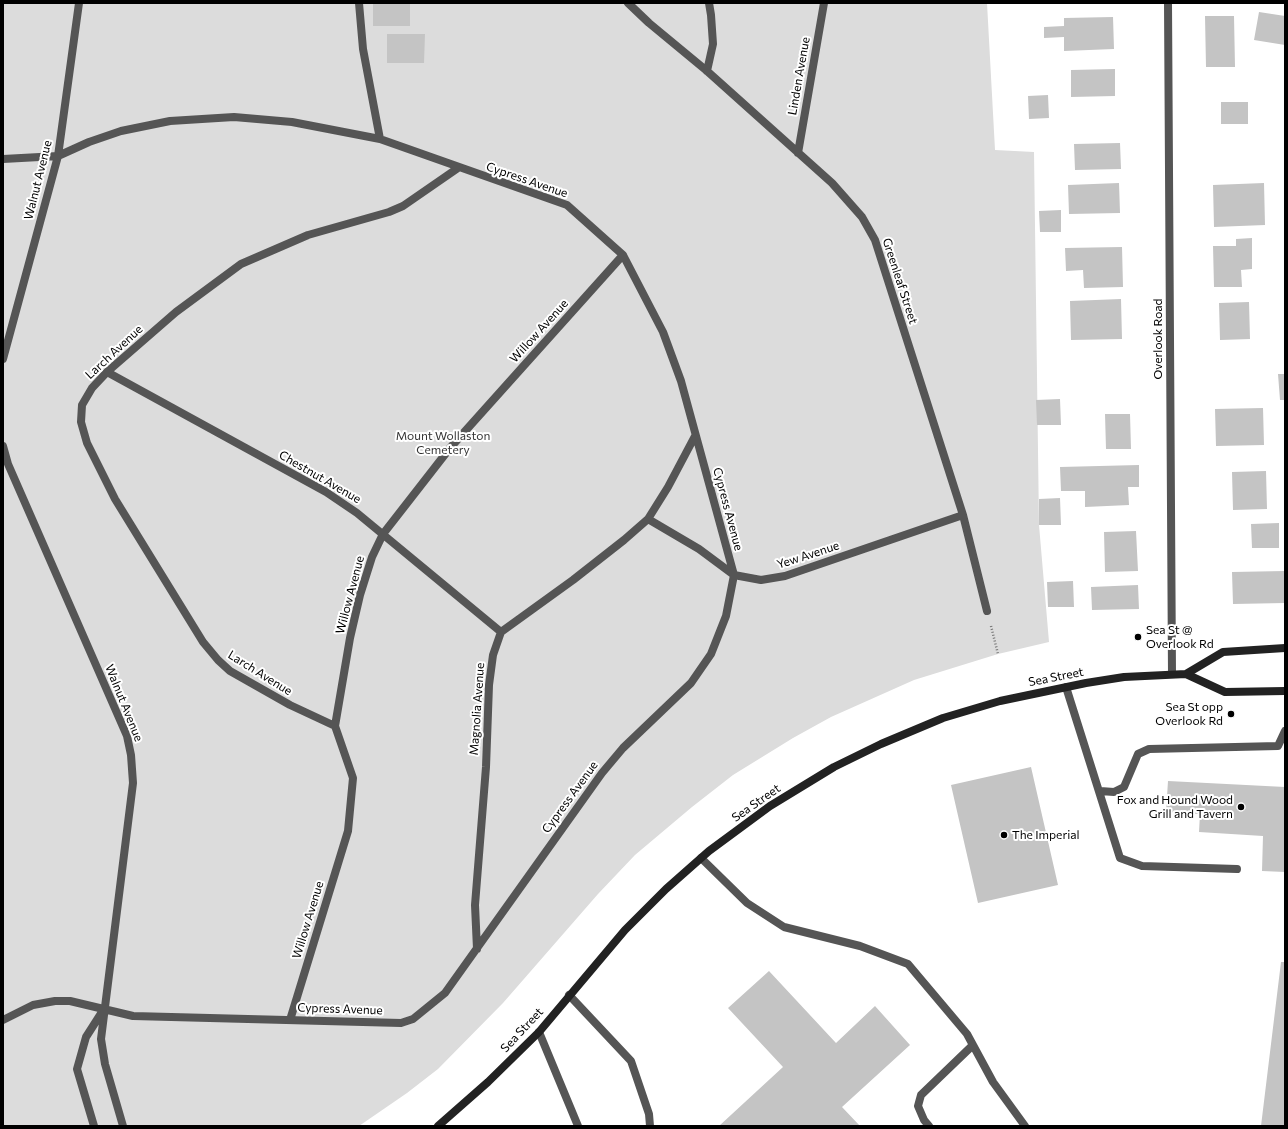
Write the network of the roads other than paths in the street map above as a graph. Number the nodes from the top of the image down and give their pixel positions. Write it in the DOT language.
graph roads {
  1 [pos="73,3"];
  2 [pos="79,3"];
  3 [pos="359,3"];
  4 [pos="628,3"];
  5 [pos="709,3"];
  6 [pos="824,3"];
  7 [pos="1168,3"];
  8 [pos="76,18"];
  9 [pos="707,71"];
  10 [pos="380,139"];
  11 [pos="798,153"];
  12 [pos="58,156"];
  13 [pos="3,159"];
  14 [pos="458,168"];
  15 [pos="623,255"];
  16 [pos="3,359"];
  17 [pos="107,372"];
  18 [pos="695,436"];
  19 [pos="3,446"];
  20 [pos="963,515"];
  21 [pos="648,519"];
  22 [pos="384,534"];
  23 [pos="734,576"];
  24 [pos="987,612"];
  25 [pos="501,632"];
  26 [pos="1285,648"];
  27 [pos="1172,674"];
  28 [pos="1186,674"];
  29 [pos="1066,687"];
  30 [pos="1285,691"];
  31 [pos="335,726"];
  32 [pos="1285,731"];
  33 [pos="1100,791"];
  34 [pos="701,858"];
  35 [pos="1237,869"];
  36 [pos="477,949"];
  37 [pos="569,995"];
  38 [pos="103,1009"];
  39 [pos="3,1020"];
  40 [pos="290,1020"];
  41 [pos="538,1032"];
  42 [pos="973,1045"];
  43 [pos="94,1126"];
  44 [pos="122,1126"];
  45 [pos="438,1126"];
  46 [pos="578,1126"];
  47 [pos="650,1126"];
  48 [pos="929,1126"];
  49 [pos="1025,1126"];
  1 -- 8 [label="street"];
  2 -- 8 [label="street, Walnut Avenue"];
  3 -- 10 [label="street"];
  4 -- 9 [label="street, Greenleaf Street"];
  5 -- 9 [label="street"];
  6 -- 11 [label="street, Linden Avenue"];
  7 -- 27 [label="street, Overlook Road"];
  8 -- 12 [label="street, Walnut Avenue"];
  9 -- 11 [label="street, Greenleaf Street"];
  10 -- 12 [label="street, Cypress Avenue"];
  10 -- 14 [label="street, Cypress Avenue"];
  11 -- 20 [label="street, Greenleaf Street"];
  12 -- 13 [label="street, Cypress Avenue"];
  12 -- 16 [label="street, Walnut Avenue"];
  14 -- 15 [label="street, Cypress Avenue"];
  14 -- 17 [label="street, Larch Avenue"];
  15 -- 18 [label="street, Cypress Avenue"];
  15 -- 22 [label="street, Willow Avenue"];
  17 -- 22 [label="street, Chestnut Avenue"];
  17 -- 31 [label="street, Larch Avenue"];
  18 -- 21 [label="street"];
  18 -- 23 [label="street, Cypress Avenue"];
  19 -- 38 [label="street, Walnut Avenue"];
  20 -- 23 [label="street, Yew Avenue"];
  20 -- 24 [label="street, Greenleaf Street"];
  21 -- 23 [label="street, Yew Avenue"];
  21 -- 25 [label="street"];
  22 -- 25 [label="street, Chestnut Avenue"];
  22 -- 31 [label="street, Willow Avenue"];
  23 -- 36 [label="street, Cypress Avenue"];
  25 -- 36 [label="street, Magnolia Avenue"];
  26 -- 28 [label="main road"];
  27 -- 28 [label="main road, Sea Street"];
  27 -- 29 [label="main road, Sea Street"];
  28 -- 30 [label="main road, Sea Street"];
  29 -- 33 [label="street"];
  29 -- 34 [label="main road, Sea Street"];
  31 -- 40 [label="street, Willow Avenue"];
  32 -- 33 [label="street"];
  33 -- 35 [label="street"];
  34 -- 37 [label="main road, Sea Street"];
  34 -- 42 [label="street"];
  36 -- 40 [label="street, Cypress Avenue"];
  37 -- 41 [label="main road, Sea Street"];
  37 -- 47 [label="street"];
  38 -- 39 [label="street, Cypress Avenue"];
  38 -- 40 [label="street, Cypress Avenue"];
  38 -- 43 [label="street, Walnut Avenue"];
  38 -- 44 [label="street, Walnut Avenue"];
  41 -- 45 [label="main road, Sea Street"];
  41 -- 46 [label="street"];
  42 -- 48 [label="street"];
  42 -- 49 [label="street"];
}
